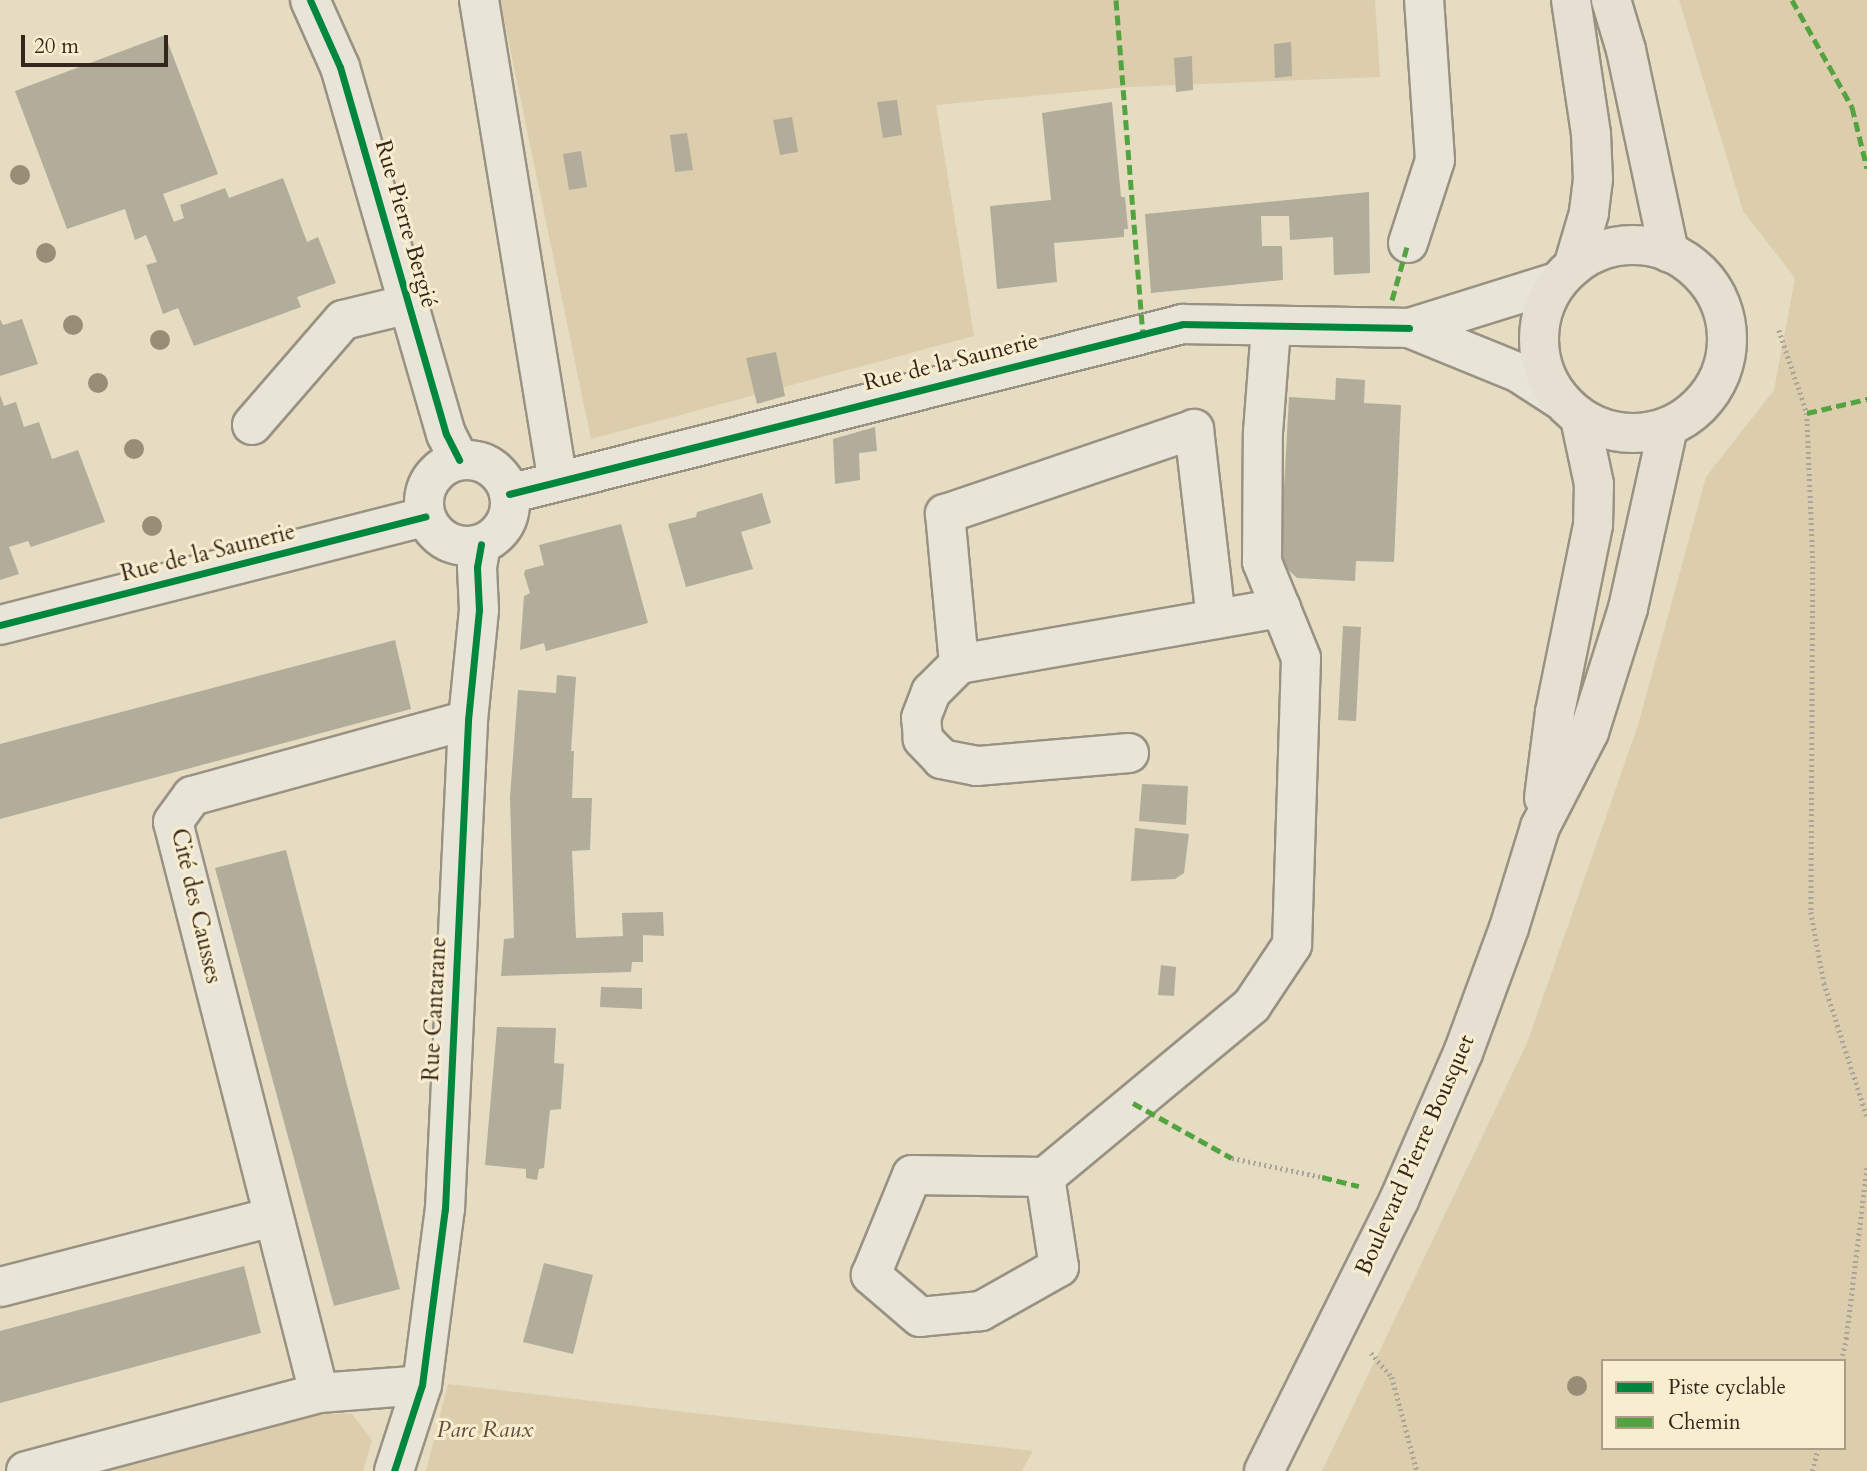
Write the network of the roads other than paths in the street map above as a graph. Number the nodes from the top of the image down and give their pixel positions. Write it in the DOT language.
graph roads {
  1 [pos="310,0"];
  2 [pos="479,0"];
  3 [pos="1424,0"];
  4 [pos="1571,0"];
  5 [pos="1611,0"];
  6 [pos="1408,243"];
  7 [pos="1669,252"];
  8 [pos="1565,275"];
  9 [pos="409,304"];
  10 [pos="1271,328"];
  11 [pos="1409,328"];
  12 [pos="1570,408"];
  13 [pos="252,425"];
  14 [pos="1668,428"];
  15 [pos="459,460"];
  16 [pos="558,480"];
  17 [pos="509,494"];
  18 [pos="425,517"];
  19 [pos="481,544"];
  20 [pos="1281,608"];
  21 [pos="1216,620"];
  22 [pos="0,625"];
  23 [pos="959,664"];
  24 [pos="468,720"];
  25 [pos="1129,753"];
  26 [pos="1540,827"];
  27 [pos="1045,1177"];
  28 [pos="273,1217"];
  29 [pos="0,1287"];
  30 [pos="422,1385"];
  31 [pos="319,1393"];
  32 [pos="26,1471"];
  33 [pos="394,1471"];
  34 [pos="1264,1471"];
  1 -- 9 [label="street, Rue Pierre Bergié"];
  2 -- 16 [label="street"];
  3 -- 6 [label="street"];
  4 -- 8 [label="main road"];
  5 -- 7 [label="main road"];
  7 -- 8 [label="main road"];
  7 -- 14 [label="main road"];
  8 -- 11 [label="street, Rue de la Saunerie"];
  8 -- 12 [label="main road"];
  9 -- 13 [label="street"];
  9 -- 15 [label="street, Rue Pierre Bergié"];
  10 -- 11 [label="street, Rue de la Saunerie"];
  10 -- 16 [label="street, Rue de la Saunerie"];
  10 -- 20 [label="street"];
  11 -- 12 [label="street, Rue de la Saunerie"];
  12 -- 14 [label="main road"];
  12 -- 26 [label="main road, Boulevard Pierre Bousquet"];
  14 -- 26 [label="main road, Boulevard Pierre Bousquet"];
  15 -- 17 [label="street"];
  15 -- 18 [label="street"];
  16 -- 17 [label="street, Rue de la Saunerie"];
  17 -- 19 [label="street"];
  18 -- 19 [label="street"];
  18 -- 22 [label="street, Rue de la Saunerie"];
  19 -- 24 [label="street, Rue Cantarane"];
  20 -- 21 [label="street"];
  20 -- 27 [label="street"];
  21 -- 23 [label="street"];
  21 -- 23 [label="street"];
  23 -- 25 [label="street"];
  24 -- 28 [label="street, Cité des Causses"];
  24 -- 30 [label="street, Rue Cantarane"];
  26 -- 34 [label="main road, Boulevard Pierre Bousquet"];
  27 -- 27 [label="street"];
  28 -- 29 [label="street"];
  28 -- 31 [label="street, Cité des Causses"];
  30 -- 31 [label="street"];
  30 -- 33 [label="street, Rue Cantarane"];
  31 -- 32 [label="street"];
}
